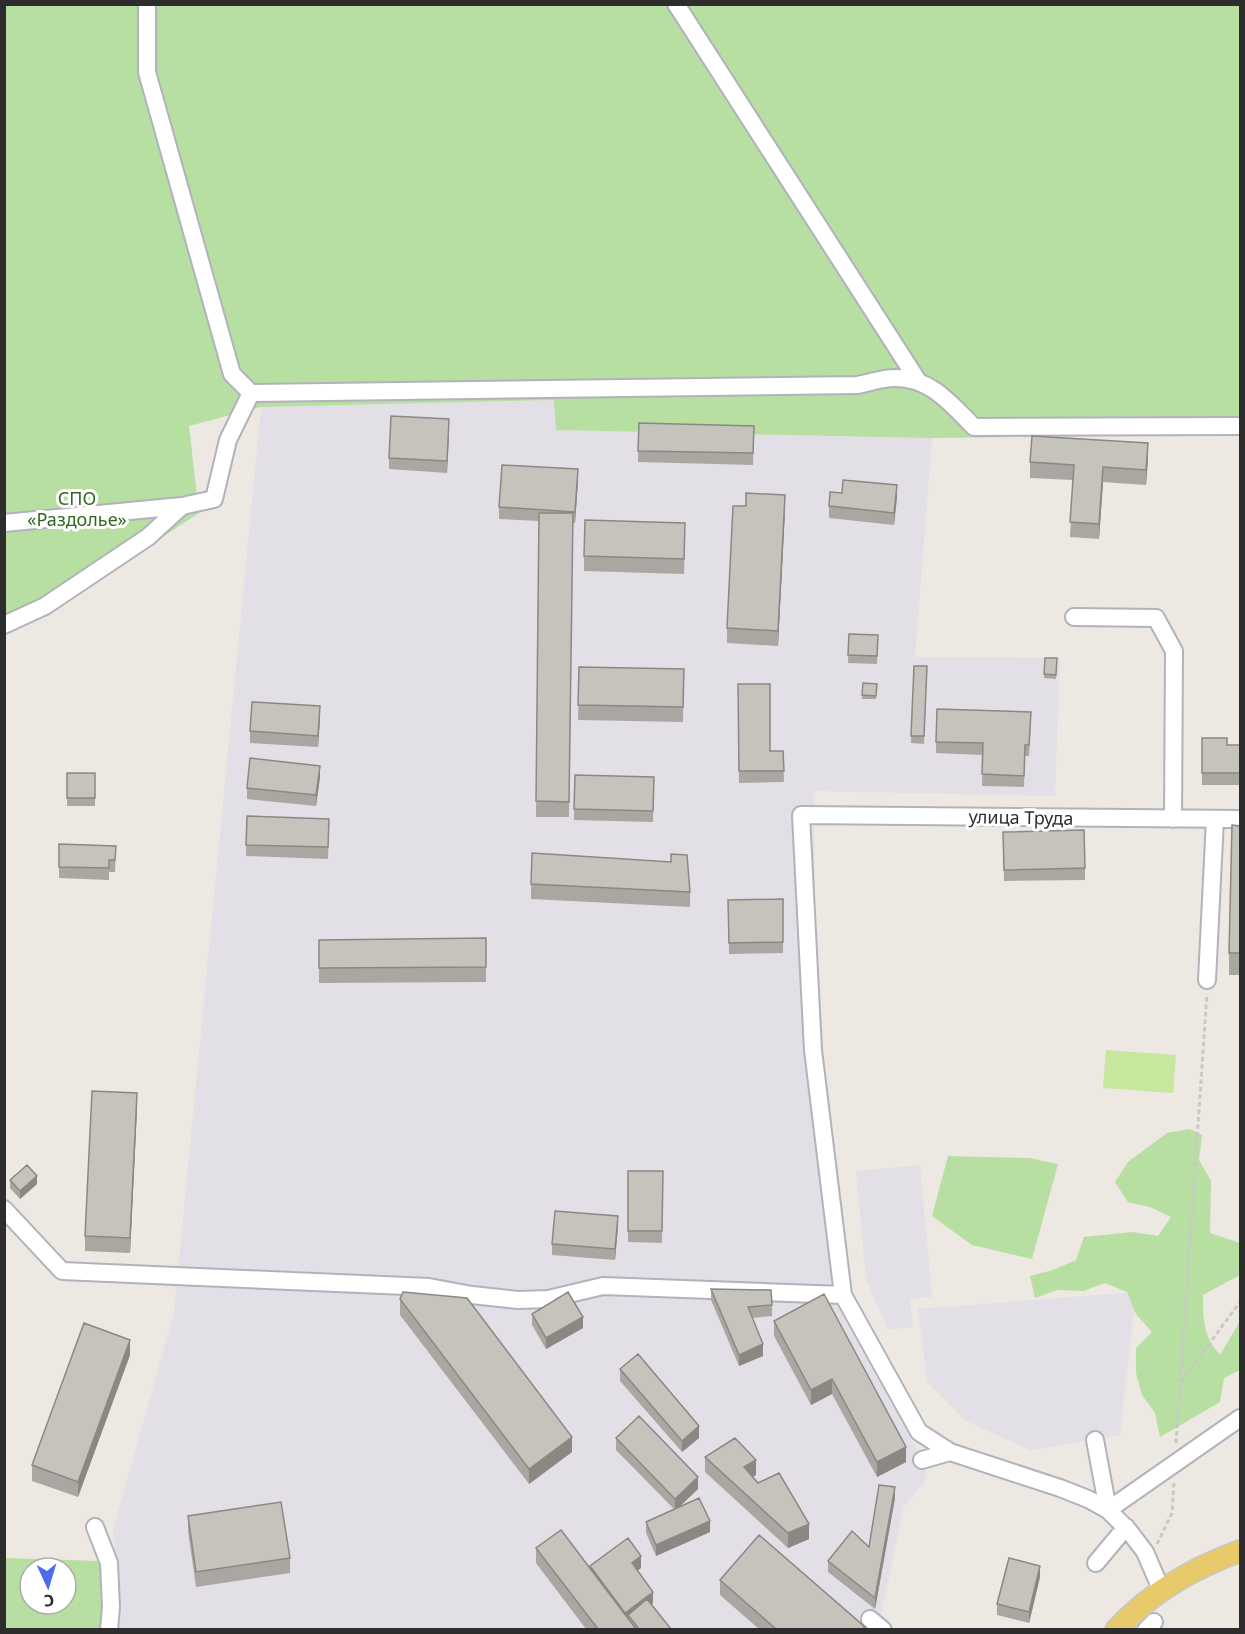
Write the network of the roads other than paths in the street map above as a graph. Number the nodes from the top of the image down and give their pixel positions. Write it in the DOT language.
graph roads {
  1 [pos="138,4"];
  2 [pos="147,4"];
  3 [pos="676,4"];
  4 [pos="147,35"];
  5 [pos="918,381"];
  6 [pos="251,393"];
  7 [pos="1240,426"];
  8 [pos="182,506"];
  9 [pos="4,523"];
  10 [pos="1074,616"];
  11 [pos="4,625"];
  12 [pos="1173,819"];
  13 [pos="1215,819"];
  14 [pos="1240,819"];
  15 [pos="1208,980"];
  16 [pos="4,1209"];
  17 [pos="843,1295"];
  18 [pos="1240,1418"];
  19 [pos="1095,1440"];
  20 [pos="950,1452"];
  21 [pos="922,1460"];
  22 [pos="1108,1510"];
  23 [pos="94,1527"];
  24 [pos="1126,1527"];
  25 [pos="1240,1551"];
  26 [pos="1096,1563"];
  27 [pos="1161,1589"];
  28 [pos="109,1629"];
  29 [pos="1116,1629"];
  1 -- 4 [label="street"];
  2 -- 4 [label="street"];
  3 -- 5 [label="street"];
  4 -- 6 [label="street"];
  5 -- 6 [label="street"];
  5 -- 7 [label="street"];
  6 -- 8 [label="street"];
  8 -- 9 [label="street"];
  8 -- 11 [label="street"];
  10 -- 12 [label="street"];
  12 -- 13 [label="street, улица Труда"];
  12 -- 17 [label="street, улица Труда"];
  13 -- 14 [label="street, улица Труда"];
  13 -- 15 [label="street"];
  16 -- 17 [label="street"];
  17 -- 20 [label="street"];
  18 -- 22 [label="street"];
  19 -- 22 [label="street"];
  20 -- 21 [label="street"];
  20 -- 22 [label="street"];
  22 -- 24 [label="street"];
  23 -- 28 [label="street"];
  24 -- 26 [label="street"];
  24 -- 27 [label="street"];
  25 -- 27 [label="main road"];
  27 -- 29 [label="main road"];
}
